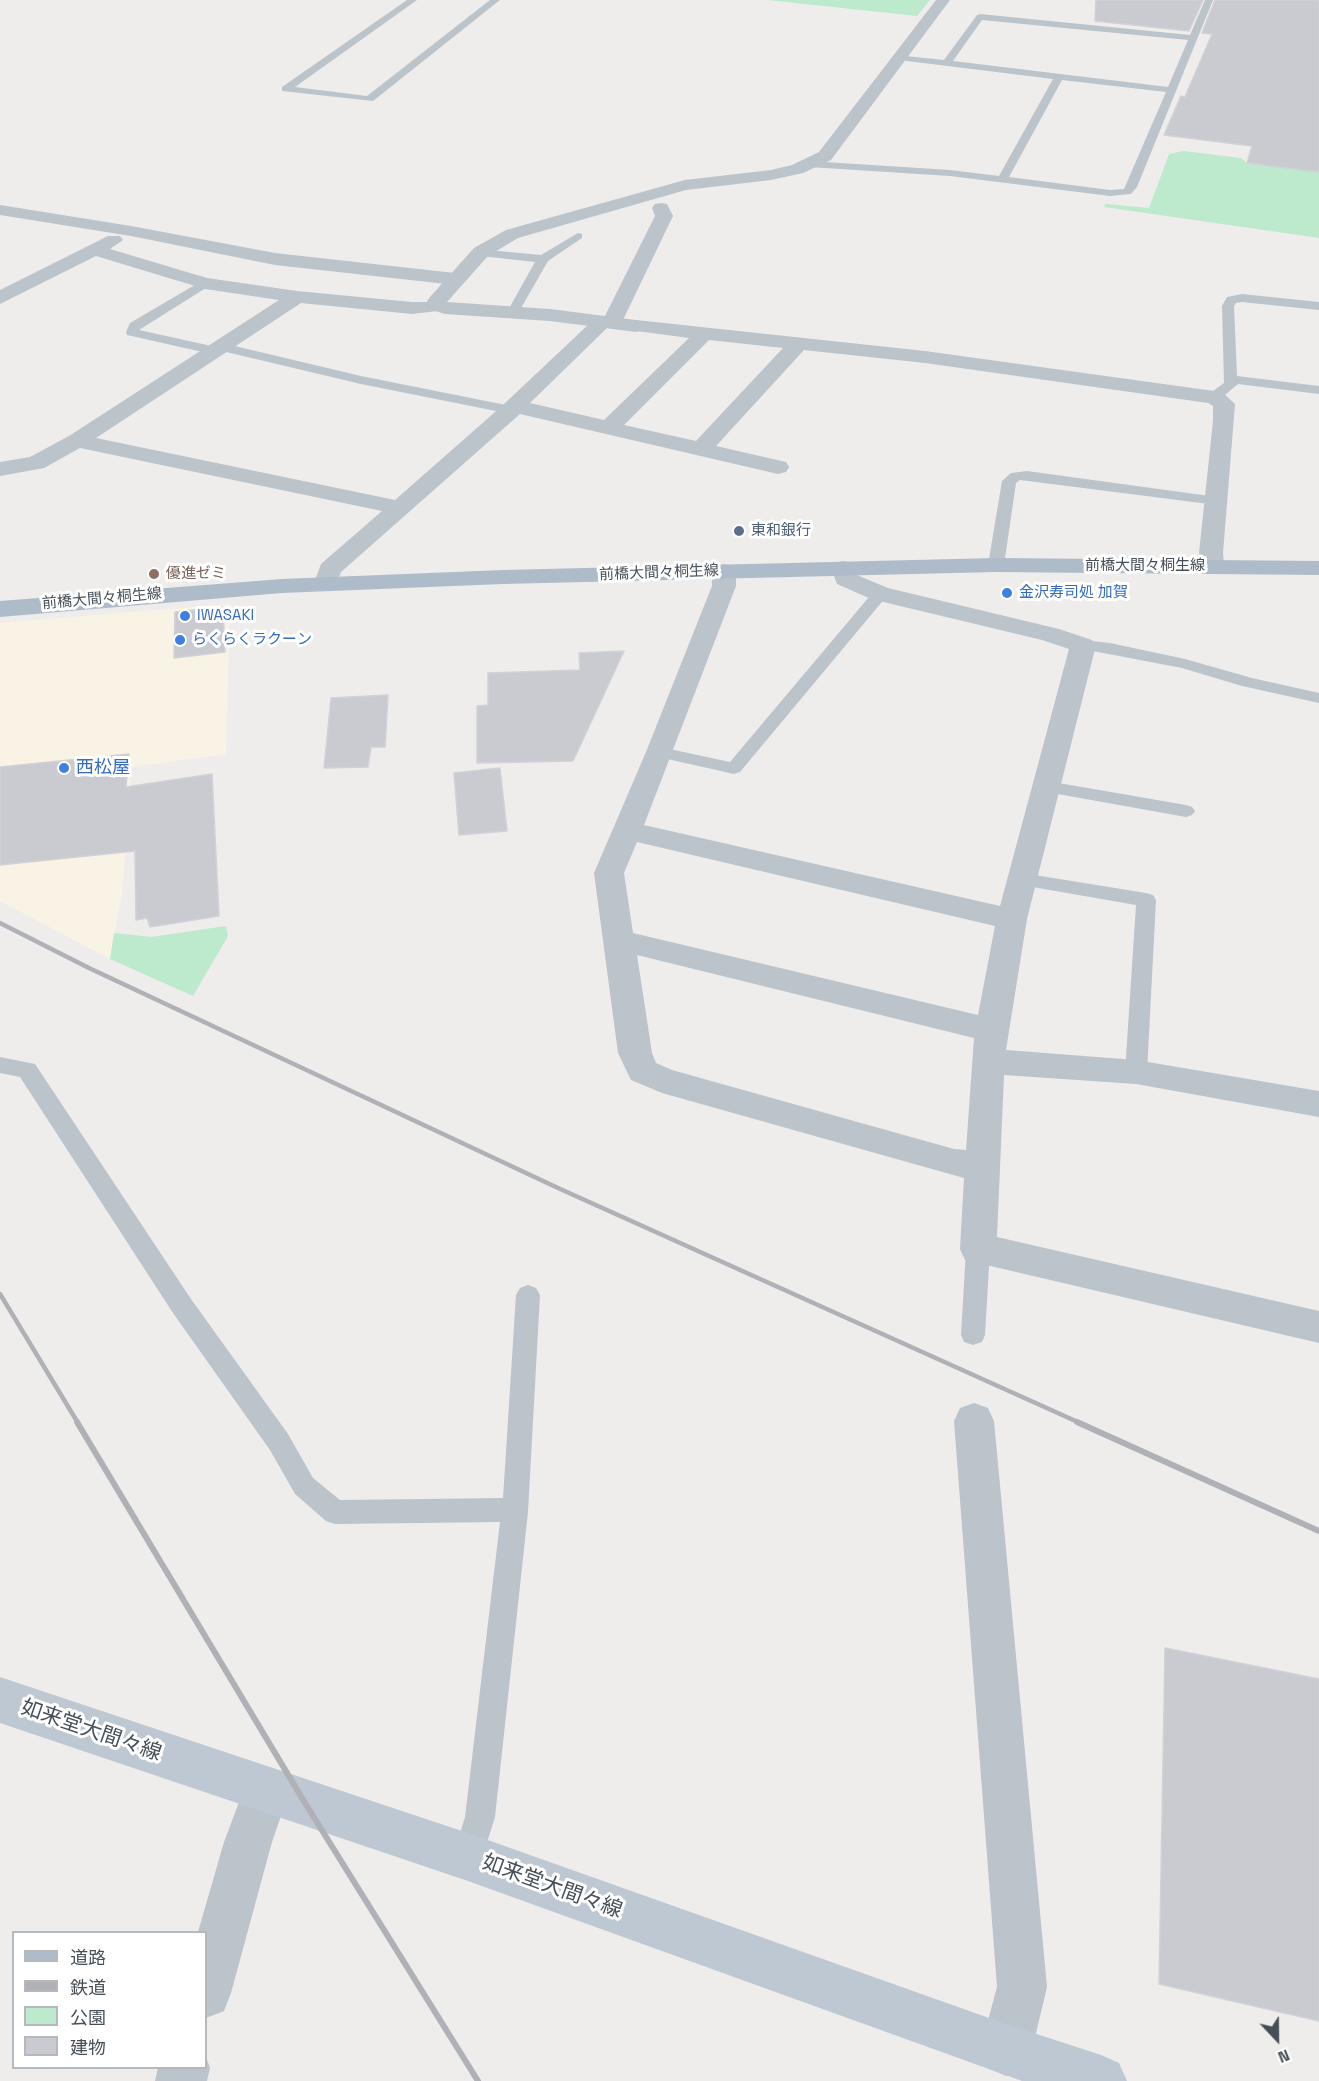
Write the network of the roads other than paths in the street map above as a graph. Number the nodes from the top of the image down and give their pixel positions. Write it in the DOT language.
graph roads {
  1 [pos="413,0"];
  2 [pos="496,0"];
  3 [pos="943,0"];
  4 [pos="1209,0"];
  5 [pos="1193,38"];
  6 [pos="899,57"];
  7 [pos="946,63"];
  8 [pos="1058,78"];
  9 [pos="1172,90"];
  10 [pos="809,164"];
  11 [pos="1004,179"];
  12 [pos="661,208"];
  13 [pos="0,210"];
  14 [pos="131,231"];
  15 [pos="578,236"];
  16 [pos="94,250"];
  17 [pos="481,252"];
  18 [pos="543,259"];
  19 [pos="455,279"];
  20 [pos="205,282"];
  21 [pos="297,297"];
  22 [pos="0,298"];
  23 [pos="439,306"];
  24 [pos="1319,306"];
  25 [pos="513,312"];
  26 [pos="607,322"];
  27 [pos="704,334"];
  28 [pos="798,344"];
  29 [pos="219,349"];
  30 [pos="1230,379"];
  31 [pos="1319,390"];
  32 [pos="1214,397"];
  33 [pos="513,408"];
  34 [pos="608,428"];
  35 [pos="77,441"];
  36 [pos="700,449"];
  37 [pos="778,467"];
  38 [pos="0,469"];
  39 [pos="1217,501"];
  40 [pos="401,507"];
  41 [pos="996,565"];
  42 [pos="1212,566"];
  43 [pos="843,568"];
  44 [pos="1319,568"];
  45 [pos="724,571"];
  46 [pos="326,583"];
  47 [pos="879,594"];
  48 [pos="0,609"];
  49 [pos="1083,645"];
  50 [pos="1319,698"];
  51 [pos="660,752"];
  52 [pos="1047,787"];
  53 [pos="1186,811"];
  54 [pos="626,830"];
  55 [pos="1022,879"];
  56 [pos="1012,919"];
  57 [pos="619,944"];
  58 [pos="989,1046"];
  59 [pos="0,1065"];
  60 [pos="1136,1072"];
  61 [pos="1319,1104"];
  62 [pos="982,1166"];
  63 [pos="978,1249"];
  64 [pos="528,1295"];
  65 [pos="1319,1327"];
  66 [pos="973,1335"];
  67 [pos="974,1421"];
  68 [pos="515,1512"];
  69 [pos="0,1700"];
  70 [pos="267,1790"];
  71 [pos="468,1857"];
  72 [pos="207,1989"];
  73 [pos="1006,2049"];
  74 [pos="1101,2081"];
  1 -- 2 [label="lane"];
  3 -- 6 [label="street"];
  4 -- 5 [label="lane"];
  5 -- 7 [label="lane"];
  5 -- 9 [label="lane"];
  6 -- 7 [label="lane"];
  6 -- 10 [label="street"];
  7 -- 8 [label="lane"];
  8 -- 9 [label="lane"];
  8 -- 11 [label="lane"];
  9 -- 11 [label="lane"];
  10 -- 11 [label="lane"];
  10 -- 17 [label="street"];
  12 -- 26 [label="street"];
  13 -- 14 [label="street"];
  14 -- 16 [label="street"];
  14 -- 19 [label="street"];
  15 -- 18 [label="lane"];
  16 -- 20 [label="street"];
  16 -- 22 [label="street"];
  17 -- 18 [label="lane"];
  17 -- 19 [label="street"];
  18 -- 25 [label="lane"];
  19 -- 23 [label="street"];
  20 -- 21 [label="street"];
  20 -- 29 [label="lane"];
  21 -- 23 [label="street"];
  21 -- 29 [label="street"];
  23 -- 25 [label="street"];
  24 -- 30 [label="lane"];
  25 -- 26 [label="street"];
  26 -- 27 [label="street"];
  26 -- 33 [label="street"];
  27 -- 28 [label="street"];
  27 -- 34 [label="street"];
  28 -- 32 [label="street"];
  28 -- 36 [label="street"];
  29 -- 33 [label="lane"];
  29 -- 35 [label="street"];
  30 -- 31 [label="lane"];
  30 -- 32 [label="lane"];
  32 -- 39 [label="street"];
  33 -- 34 [label="street"];
  33 -- 40 [label="street"];
  34 -- 36 [label="street"];
  35 -- 38 [label="street"];
  35 -- 40 [label="street"];
  36 -- 37 [label="street"];
  39 -- 41 [label="lane"];
  39 -- 42 [label="street"];
  40 -- 46 [label="street"];
  41 -- 42 [label="main road, 前橋大間々桐生線"];
  41 -- 43 [label="main road, 前橋大間々桐生線"];
  42 -- 44 [label="main road, 前橋大間々桐生線"];
  43 -- 45 [label="main road, 前橋大間々桐生線"];
  43 -- 47 [label="street"];
  45 -- 46 [label="main road, 前橋大間々桐生線"];
  45 -- 51 [label="street"];
  46 -- 48 [label="main road, 前橋大間々桐生線"];
  47 -- 49 [label="street"];
  47 -- 51 [label="lane"];
  49 -- 50 [label="lane"];
  49 -- 52 [label="street"];
  51 -- 54 [label="street"];
  52 -- 53 [label="lane"];
  52 -- 55 [label="street"];
  54 -- 56 [label="street"];
  54 -- 57 [label="street"];
  55 -- 56 [label="street"];
  55 -- 60 [label="lane"];
  56 -- 58 [label="street"];
  57 -- 58 [label="street"];
  57 -- 62 [label="street"];
  58 -- 60 [label="street"];
  58 -- 62 [label="street"];
  59 -- 68 [label="lane"];
  60 -- 61 [label="street"];
  62 -- 63 [label="street"];
  63 -- 65 [label="street"];
  63 -- 66 [label="lane"];
  64 -- 68 [label="lane"];
  67 -- 73 [label="street"];
  68 -- 71 [label="lane"];
  69 -- 70 [label="main road, 如来堂大間々線"];
  70 -- 71 [label="main road, 如来堂大間々線"];
  70 -- 72 [label="street"];
  71 -- 73 [label="main road, 如来堂大間々線"];
  73 -- 74 [label="main road, 如来堂大間々線"];
}
